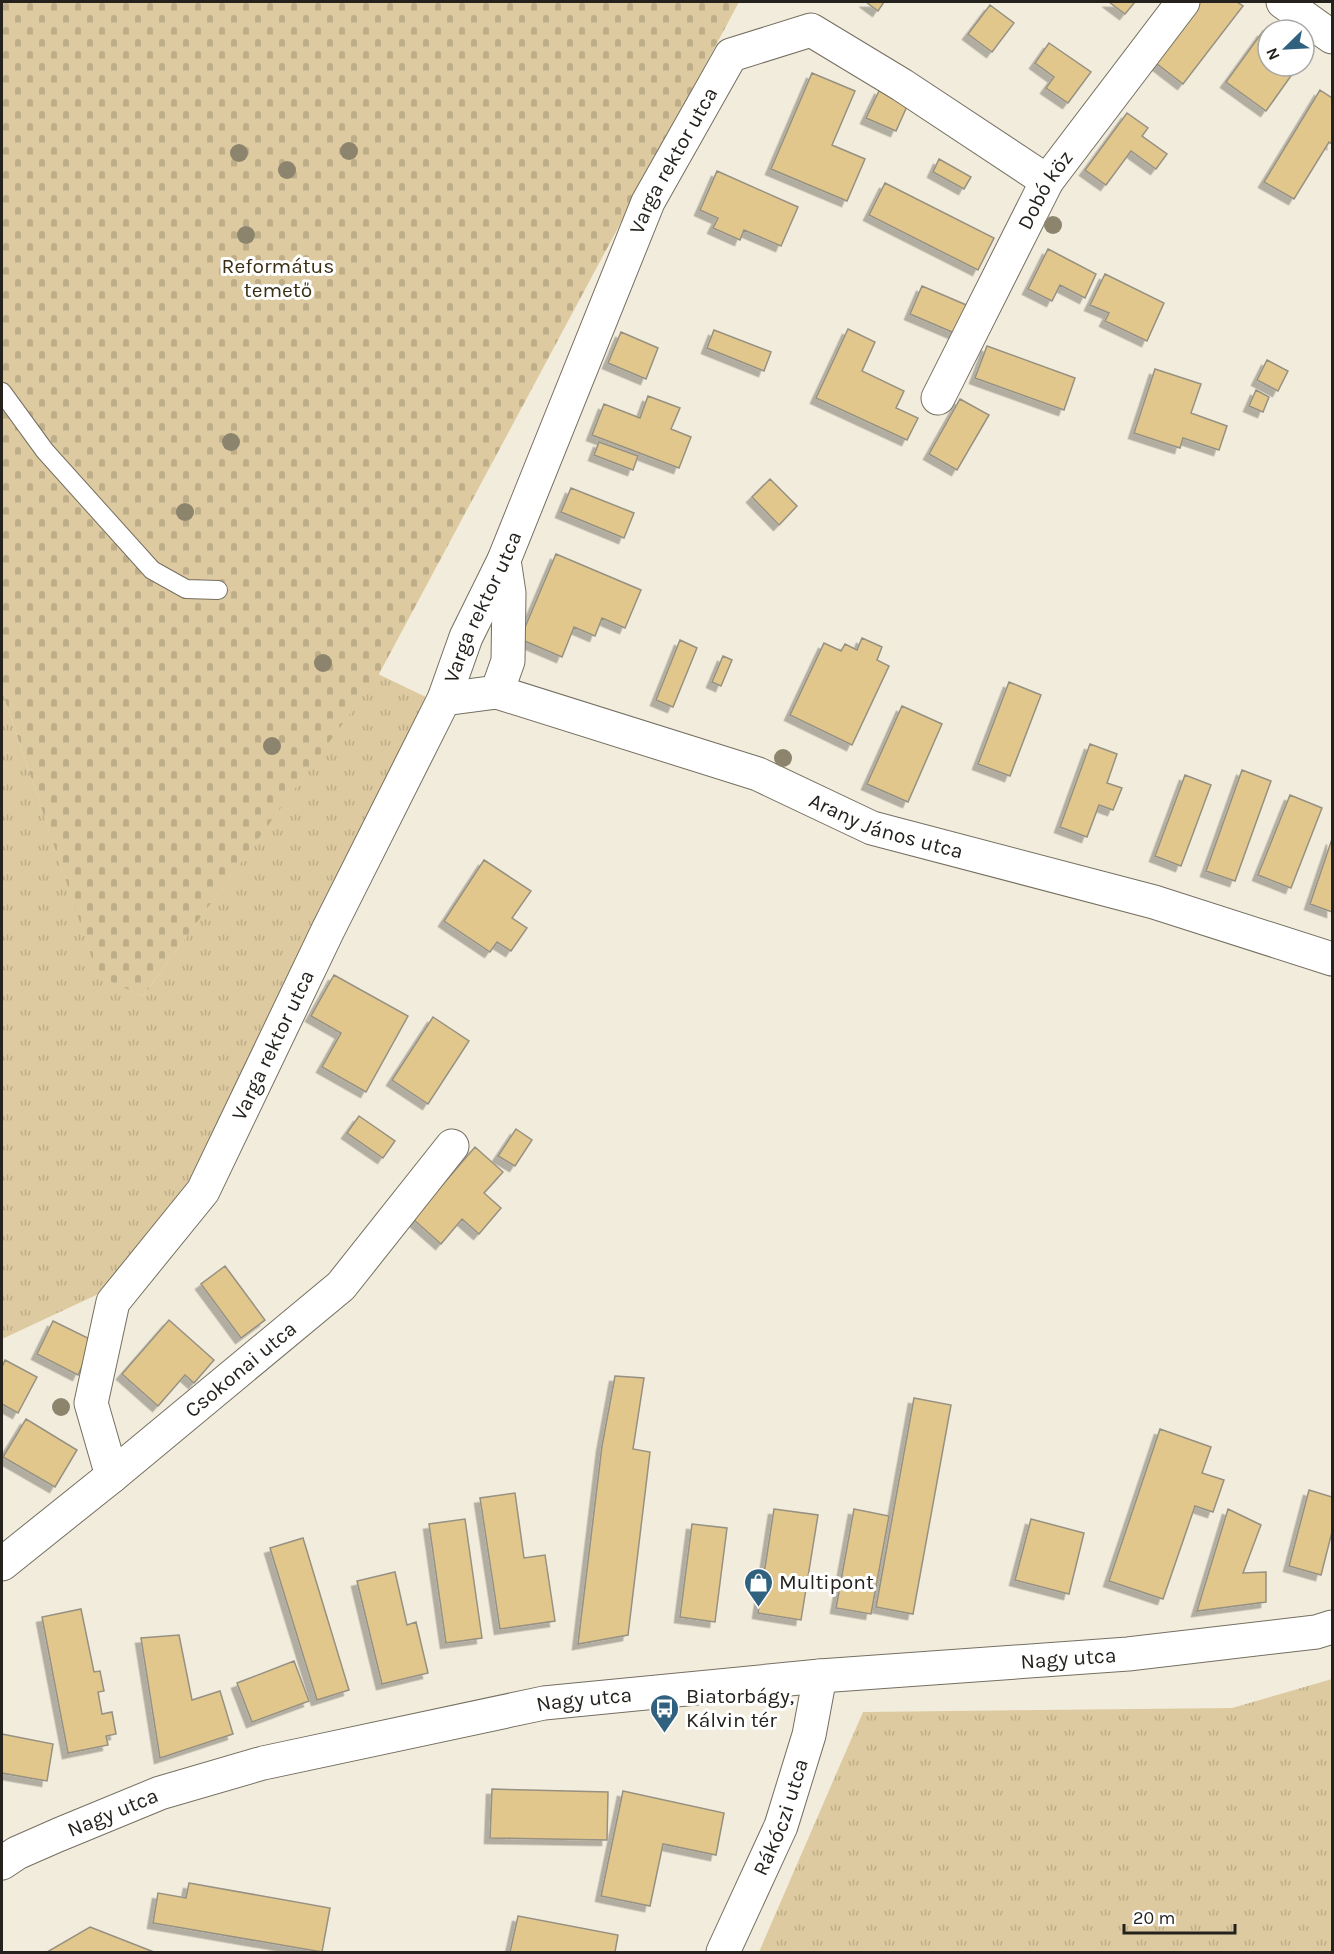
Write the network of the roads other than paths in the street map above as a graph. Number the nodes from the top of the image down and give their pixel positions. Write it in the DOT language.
graph roads {
  1 [pos="1183,2"];
  2 [pos="1283,2"];
  3 [pos="1332,37"];
  4 [pos="1047,182"];
  5 [pos="2,392"];
  6 [pos="938,398"];
  7 [pos="504,560"];
  8 [pos="218,590"];
  9 [pos="497,692"];
  10 [pos="444,699"];
  11 [pos="1332,959"];
  12 [pos="452,1146"];
  13 [pos="112,1476"];
  14 [pos="2,1564"];
  15 [pos="1332,1628"];
  16 [pos="820,1676"];
  17 [pos="2,1863"];
  18 [pos="723,1953"];
  1 -- 4 [label="street, Dobó köz"];
  2 -- 3 [label="street"];
  4 -- 6 [label="street, Dobó köz"];
  4 -- 7 [label="street, Varga rektor utca"];
  5 -- 8 [label="lane"];
  7 -- 9 [label="street"];
  7 -- 10 [label="street, Varga rektor utca"];
  9 -- 10 [label="street, Arany János utca"];
  9 -- 11 [label="street, Arany János utca"];
  10 -- 13 [label="street, Varga rektor utca"];
  12 -- 13 [label="street, Csokonai utca"];
  13 -- 14 [label="street, Csokonai utca"];
  15 -- 16 [label="street, Nagy utca"];
  16 -- 17 [label="street, Nagy utca"];
  16 -- 18 [label="street, Rákóczi utca"];
}
